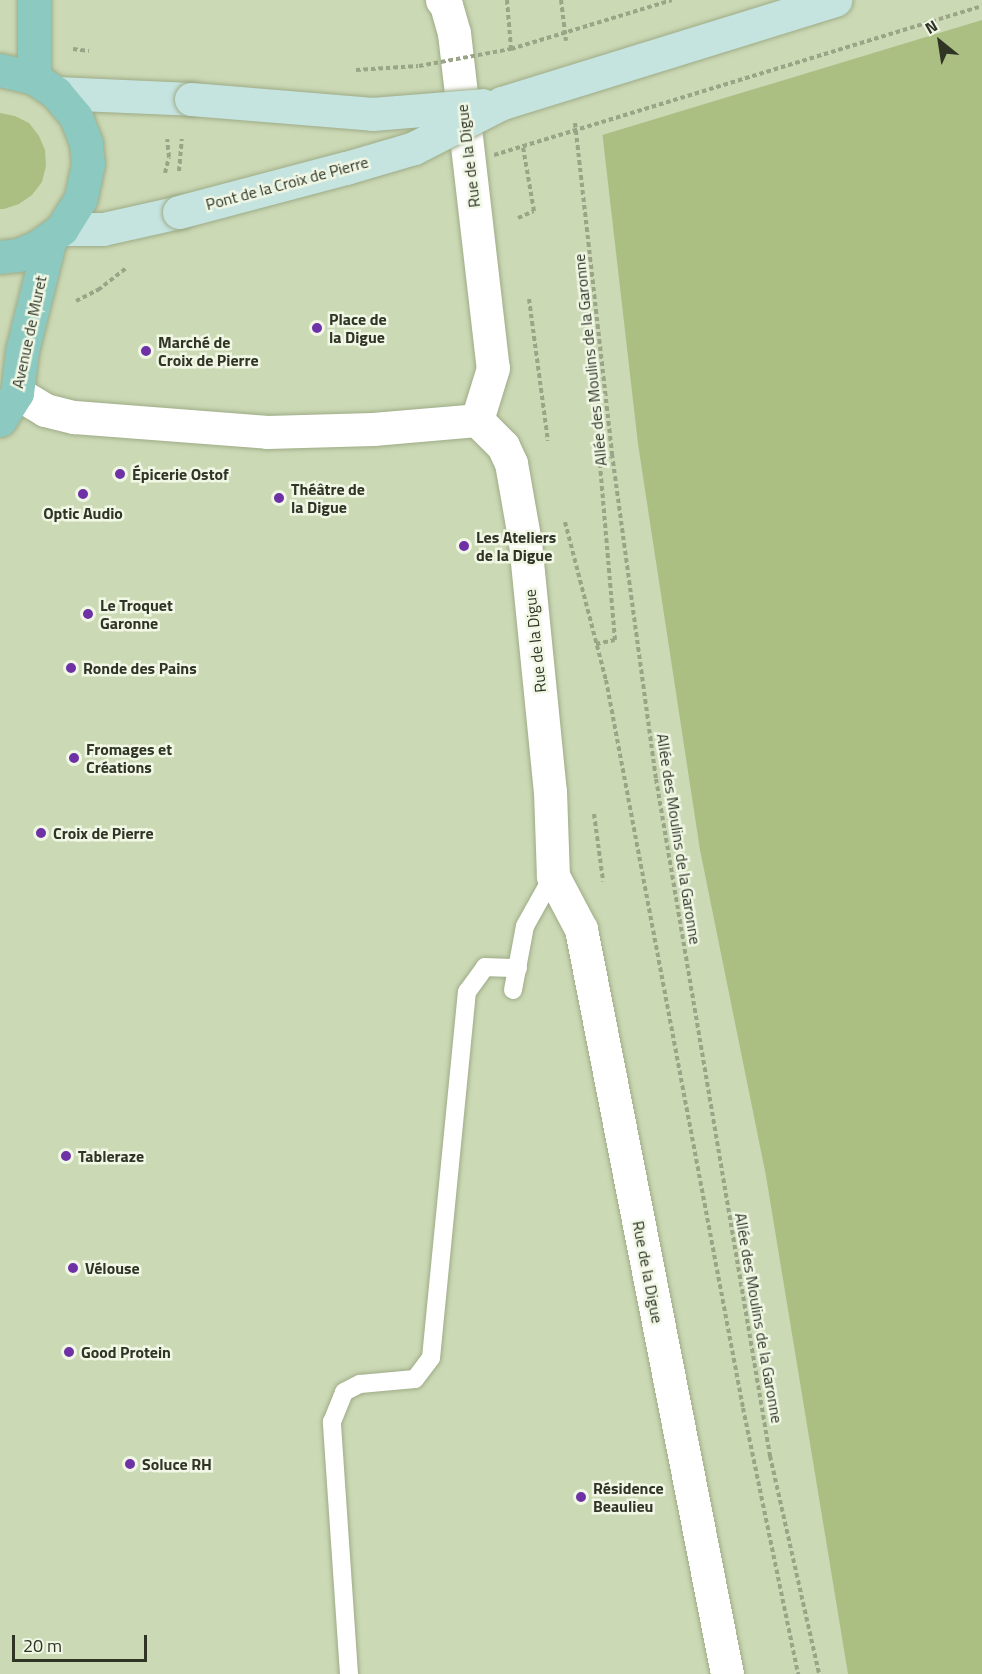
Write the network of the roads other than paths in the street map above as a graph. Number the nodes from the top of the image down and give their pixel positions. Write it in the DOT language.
graph roads {
  1 [pos="34,0"];
  2 [pos="442,0"];
  3 [pos="836,0"];
  4 [pos="0,70"];
  5 [pos="45,85"];
  6 [pos="502,103"];
  7 [pos="56,234"];
  8 [pos="0,256"];
  9 [pos="17,393"];
  10 [pos="0,420"];
  11 [pos="477,420"];
  12 [pos="553,876"];
  13 [pos="518,968"];
  14 [pos="513,990"];
  15 [pos="349,1674"];
  16 [pos="727,1674"];
  1 -- 5 [label="main road"];
  2 -- 11 [label="street, Rue de la Digue"];
  3 -- 6 [label="main road, Pont de la Croix de Pierre, bridge"];
  4 -- 5 [label="main road"];
  5 -- 6 [label="main road, Pont de la Croix de Pierre, bridge"];
  5 -- 7 [label="main road"];
  6 -- 7 [label="main road, Pont de la Croix de Pierre, bridge"];
  7 -- 8 [label="main road"];
  7 -- 9 [label="main road, Avenue de Muret"];
  9 -- 10 [label="main road, Avenue de Muret"];
  9 -- 11 [label="street"];
  11 -- 12 [label="street, Rue de la Digue"];
  12 -- 13 [label="lane"];
  12 -- 16 [label="street, Rue de la Digue"];
  13 -- 14 [label="lane"];
  13 -- 15 [label="lane"];
}
